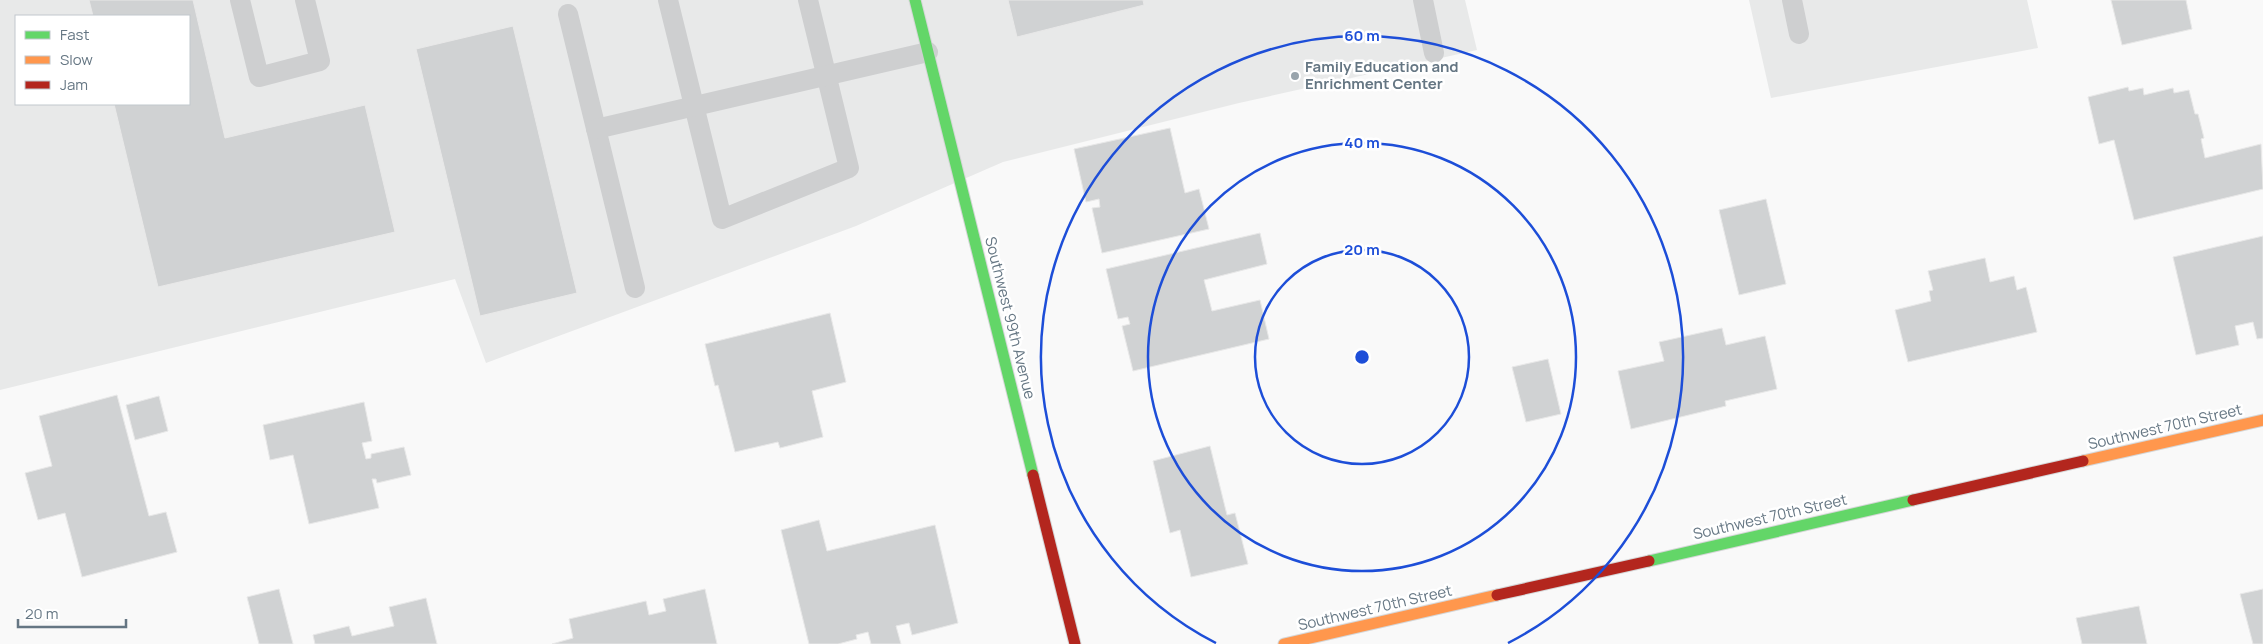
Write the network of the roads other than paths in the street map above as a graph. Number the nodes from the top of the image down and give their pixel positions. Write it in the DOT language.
graph roads {
  1 [pos="240,0"];
  2 [pos="305,0"];
  3 [pos="668,0"];
  4 [pos="808,0"];
  5 [pos="915,0"];
  6 [pos="1423,0"];
  7 [pos="1792,0"];
  8 [pos="568,14"];
  9 [pos="1799,34"];
  10 [pos="928,52"];
  11 [pos="1434,53"];
  12 [pos="826,76"];
  13 [pos="694,106"];
  14 [pos="596,128"];
  15 [pos="635,288"];
  16 [pos="2263,420"];
  17 [pos="1075,644"];
  18 [pos="1284,644"];
  1 -- 2 [label="lane"];
  3 -- 13 [label="lane"];
  4 -- 12 [label="lane"];
  5 -- 10 [label="street, Southwest 99th Avenue"];
  6 -- 11 [label="lane"];
  7 -- 9 [label="lane"];
  8 -- 14 [label="lane"];
  10 -- 12 [label="lane"];
  10 -- 17 [label="street, Southwest 99th Avenue"];
  12 -- 13 [label="lane"];
  12 -- 13 [label="lane"];
  13 -- 14 [label="lane"];
  14 -- 15 [label="lane"];
  16 -- 18 [label="street, Southwest 70th Street"];
}
